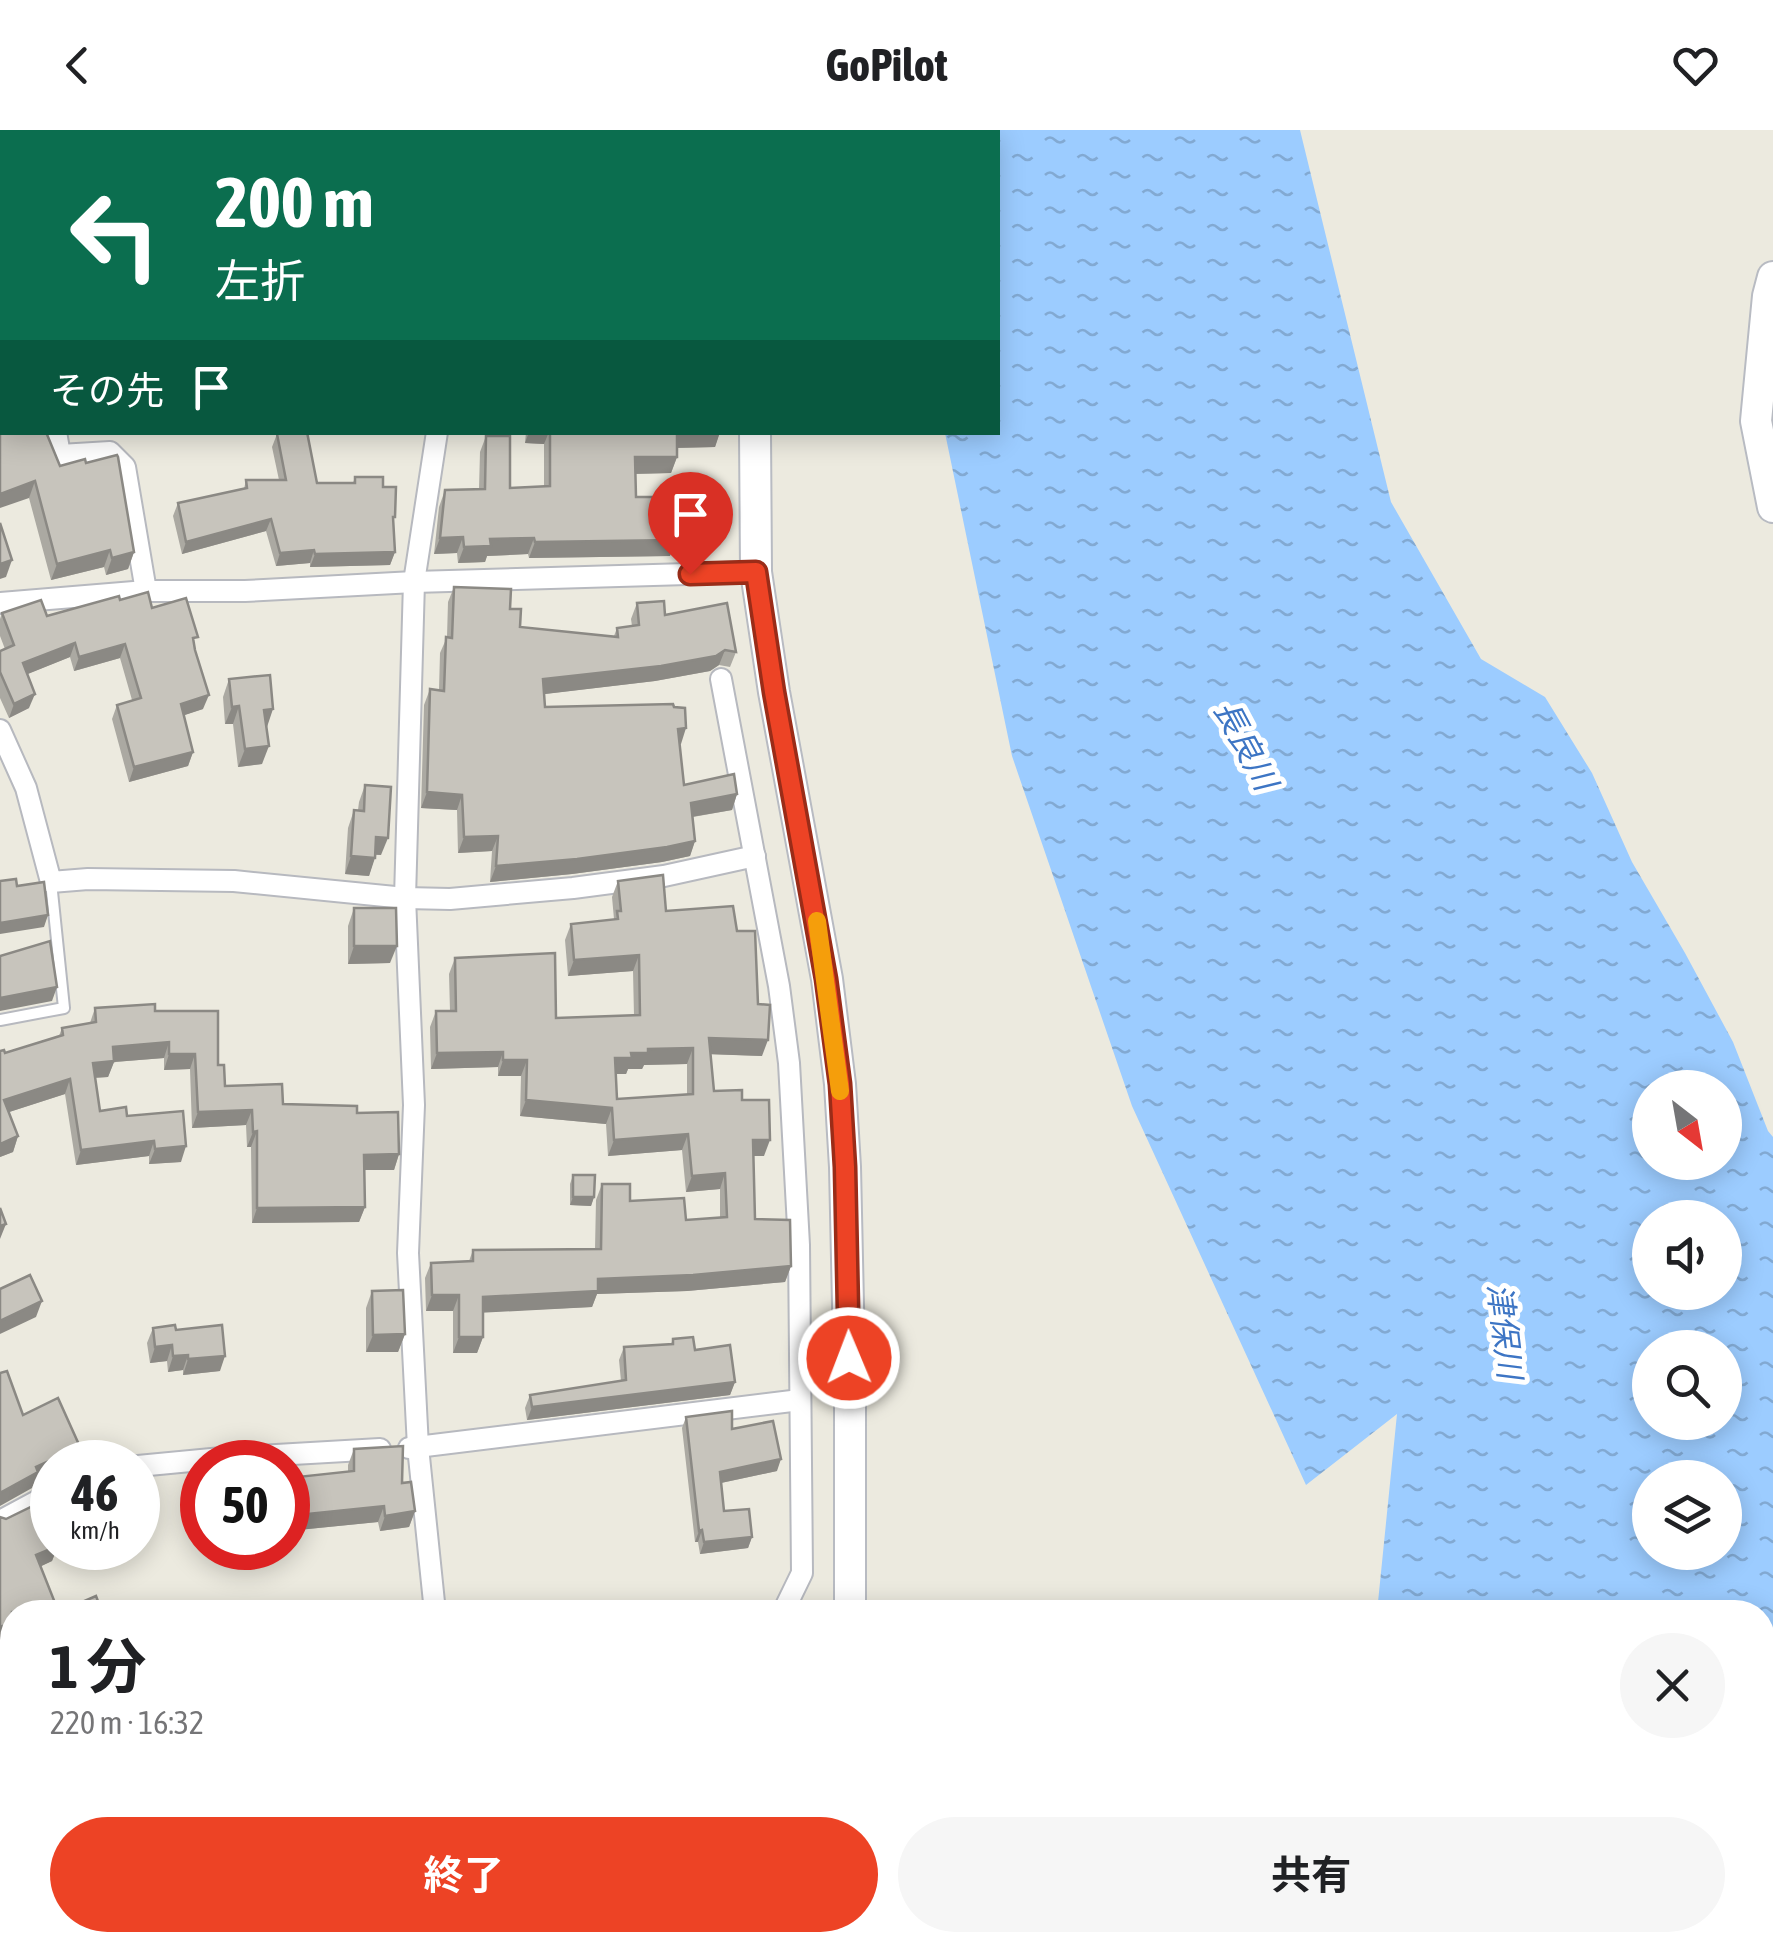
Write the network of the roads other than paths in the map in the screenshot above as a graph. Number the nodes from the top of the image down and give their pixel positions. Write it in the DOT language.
graph roads {
  1 [pos="1773,277"];
  2 [pos="1765,420"];
  3 [pos="57,435"];
  4 [pos="437,435"];
  5 [pos="755,435"];
  6 [pos="1773,507"];
  7 [pos="756,572"];
  8 [pos="414,582"];
  9 [pos="146,591"];
  10 [pos="0,603"];
  11 [pos="721,679"];
  12 [pos="0,730"];
  13 [pos="755,856"];
  14 [pos="51,882"];
  15 [pos="405,898"];
  16 [pos="0,1020"];
  17 [pos="800,1400"];
  18 [pos="418,1447"];
  19 [pos="160,1464"];
  20 [pos="30,1505"];
  21 [pos="0,1521"];
  22 [pos="434,1600"];
  23 [pos="789,1600"];
  24 [pos="846,1600"];
  1 -- 2 [label="main road"];
  2 -- 6 [label="main road"];
  3 -- 9 [label="street"];
  4 -- 8 [label="street"];
  5 -- 7 [label="main road"];
  7 -- 8 [label="street"];
  7 -- 24 [label="main road"];
  8 -- 9 [label="street"];
  8 -- 15 [label="street"];
  9 -- 10 [label="street"];
  11 -- 13 [label="street"];
  12 -- 14 [label="street"];
  13 -- 15 [label="street"];
  13 -- 17 [label="street"];
  14 -- 15 [label="street"];
  14 -- 16 [label="lane"];
  15 -- 18 [label="street"];
  17 -- 18 [label="street"];
  17 -- 23 [label="street"];
  18 -- 19 [label="street"];
  18 -- 22 [label="street"];
  20 -- 21 [label="street"];
}
